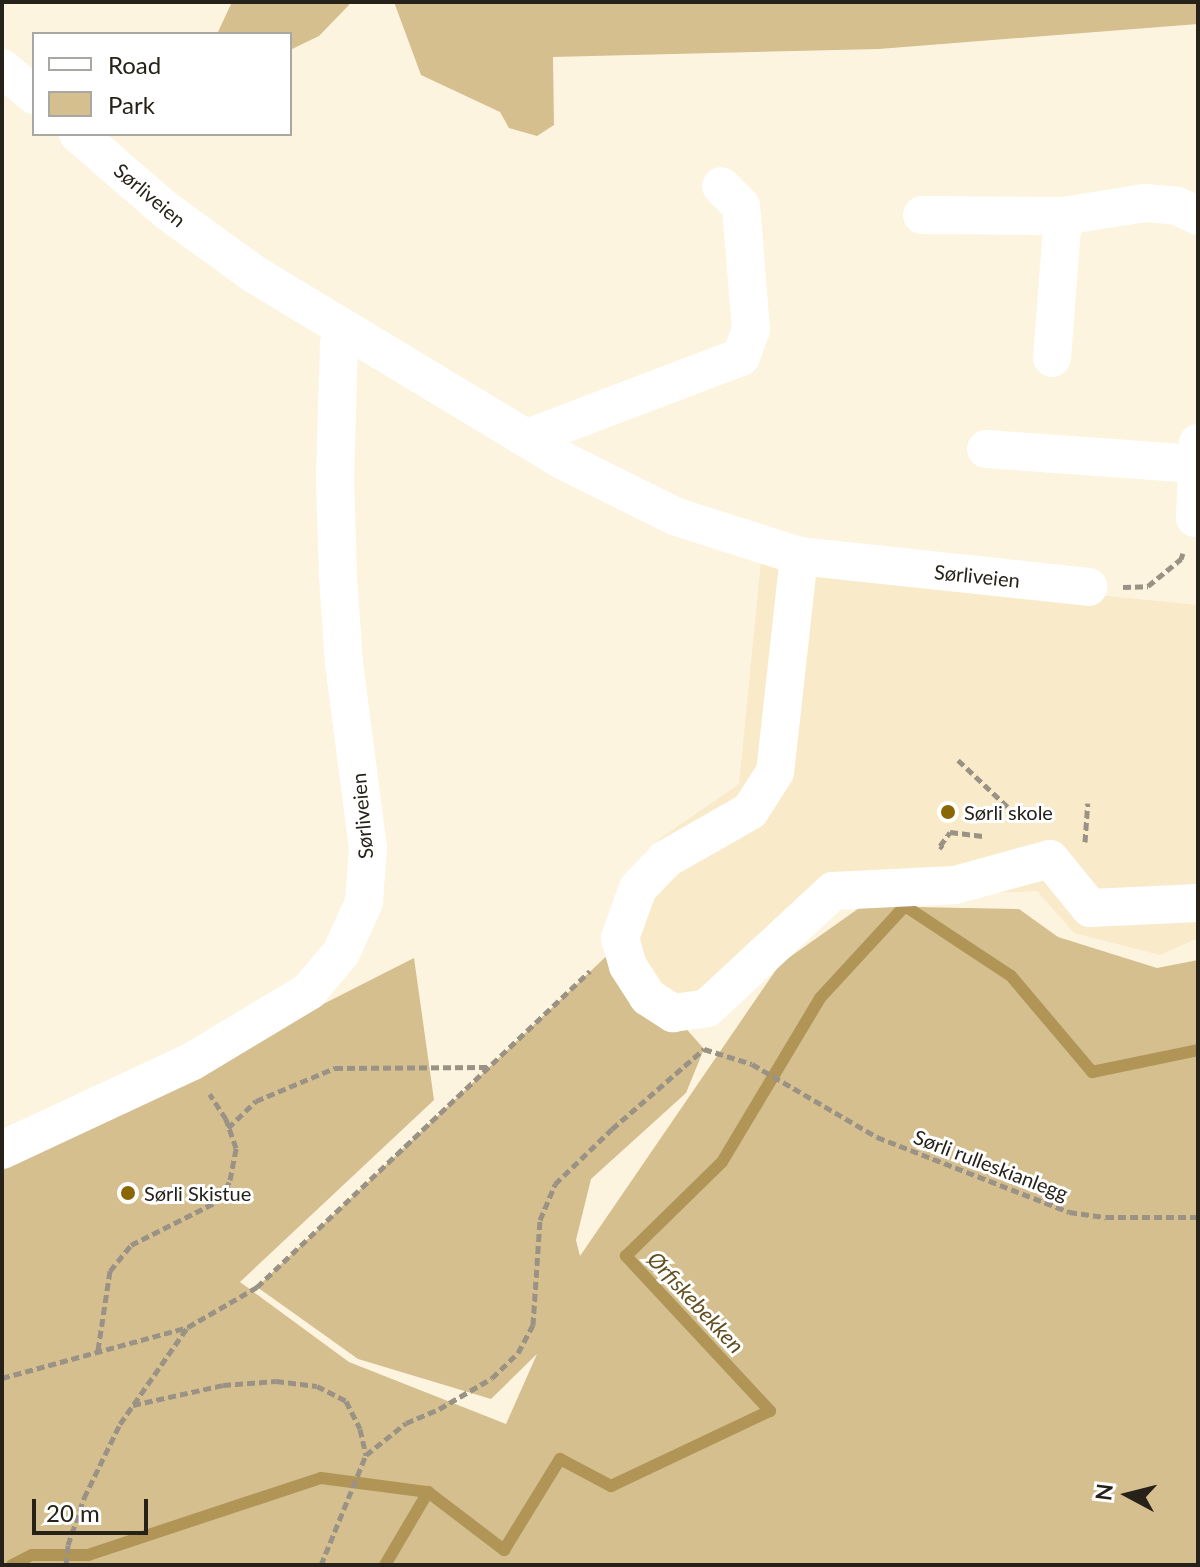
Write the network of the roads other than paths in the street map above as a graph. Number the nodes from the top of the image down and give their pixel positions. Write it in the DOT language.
graph roads {
  1 [pos="2,68"];
  2 [pos="32,93"];
  3 [pos="80,136"];
  4 [pos="721,186"];
  5 [pos="922,215"];
  6 [pos="1063,216"];
  7 [pos="1198,216"];
  8 [pos="346,330"];
  9 [pos="1052,358"];
  10 [pos="530,437"];
  11 [pos="986,449"];
  12 [pos="1197,454"];
  13 [pos="1195,518"];
  14 [pos="799,556"];
  15 [pos="1088,587"];
  16 [pos="1198,903"];
  17 [pos="2,1150"];
  1 -- 2 [label="street"];
  3 -- 8 [label="street, Sørliveien"];
  4 -- 10 [label="street"];
  5 -- 6 [label="street"];
  6 -- 7 [label="street"];
  6 -- 9 [label="street"];
  8 -- 10 [label="street, Sørliveien"];
  8 -- 17 [label="street, Sørliveien"];
  10 -- 14 [label="street, Sørliveien"];
  11 -- 12 [label="street"];
  12 -- 13 [label="street"];
  14 -- 15 [label="street, Sørliveien"];
  14 -- 16 [label="street"];
}
